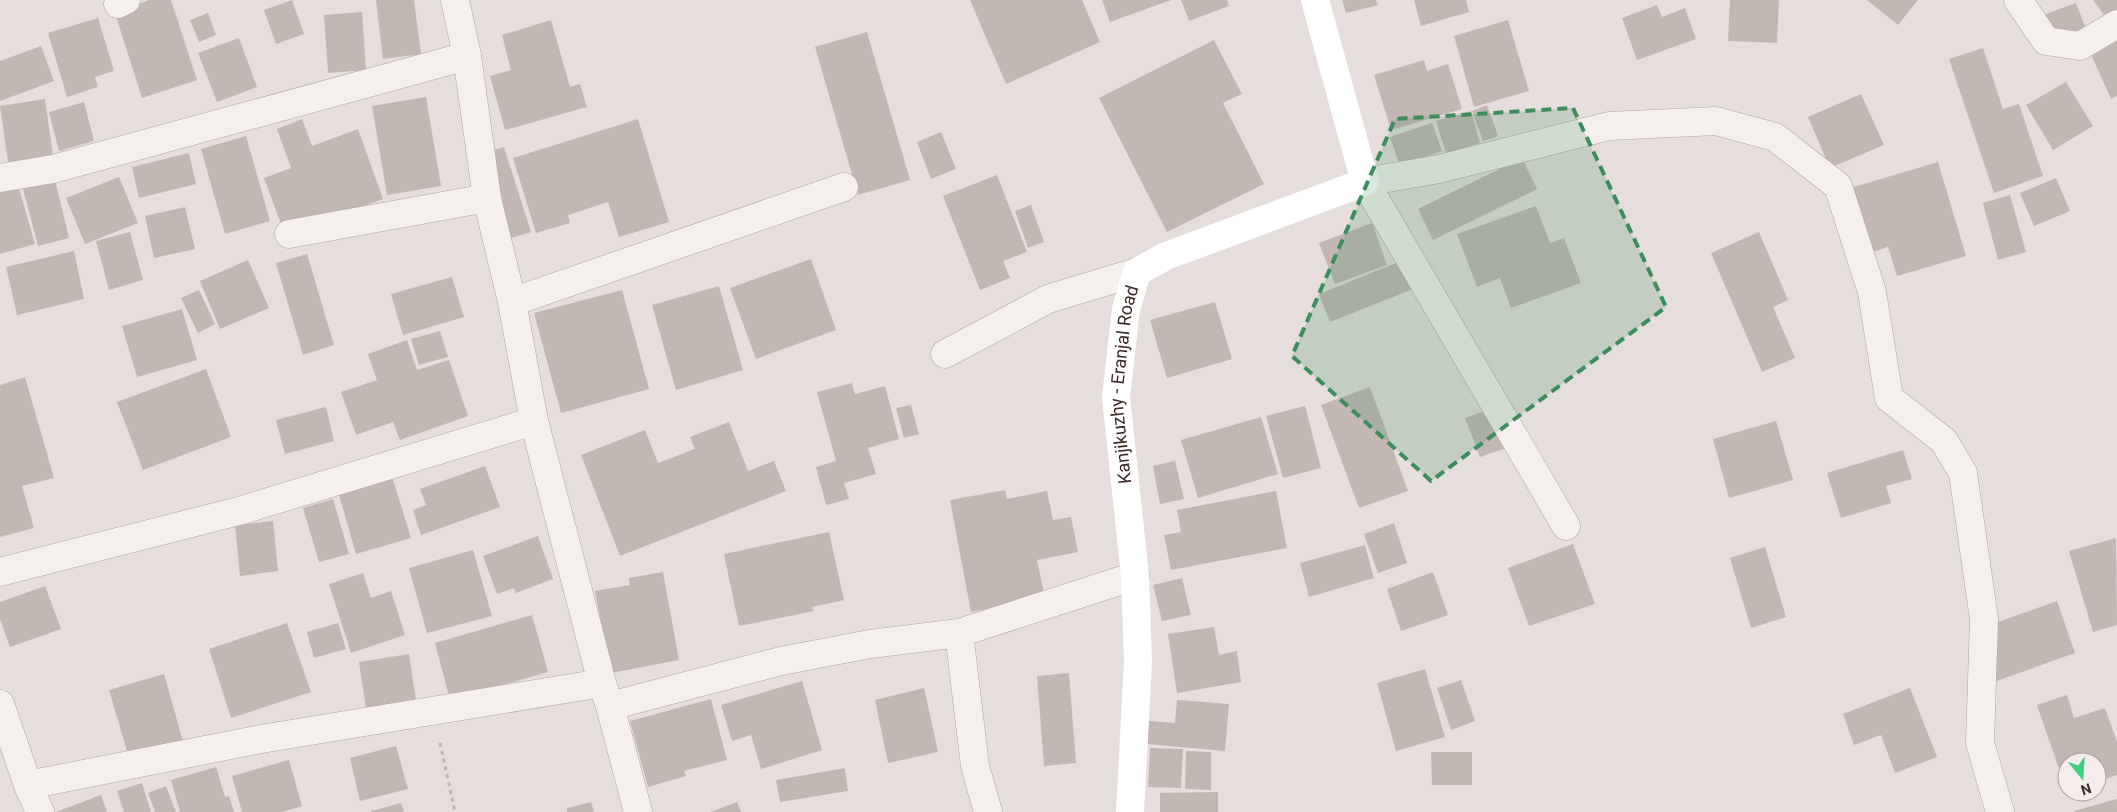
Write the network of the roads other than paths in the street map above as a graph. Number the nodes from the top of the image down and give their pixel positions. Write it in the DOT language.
graph roads {
  1 [pos="455,0"];
  2 [pos="1315,0"];
  3 [pos="2018,0"];
  4 [pos="2117,24"];
  5 [pos="467,56"];
  6 [pos="0,178"];
  7 [pos="1365,182"];
  8 [pos="844,187"];
  9 [pos="487,198"];
  10 [pos="289,234"];
  11 [pos="1137,272"];
  12 [pos="512,302"];
  13 [pos="944,354"];
  14 [pos="534,421"];
  15 [pos="1566,526"];
  16 [pos="0,572"];
  17 [pos="1136,576"];
  18 [pos="959,634"];
  19 [pos="606,695"];
  20 [pos="0,704"];
  21 [pos="28,785"];
  22 [pos="40,812"];
  23 [pos="638,812"];
  24 [pos="988,812"];
  25 [pos="1130,812"];
  26 [pos="2000,812"];
  1 -- 5 [label="street"];
  2 -- 7 [label="main road"];
  3 -- 4 [label="street"];
  5 -- 6 [label="street"];
  5 -- 9 [label="street"];
  7 -- 11 [label="main road, Kanjikuzhy - Eranjal Road"];
  7 -- 15 [label="street"];
  7 -- 26 [label="street"];
  8 -- 12 [label="street"];
  9 -- 10 [label="street"];
  9 -- 12 [label="street"];
  11 -- 13 [label="street"];
  11 -- 17 [label="main road, Kanjikuzhy - Eranjal Road"];
  12 -- 14 [label="street"];
  14 -- 16 [label="street"];
  14 -- 19 [label="street"];
  17 -- 18 [label="street"];
  17 -- 25 [label="main road, Kanjikuzhy - Eranjal Road"];
  18 -- 19 [label="street"];
  18 -- 24 [label="street"];
  19 -- 21 [label="street"];
  19 -- 23 [label="street"];
  20 -- 21 [label="street"];
  21 -- 22 [label="street"];
}
